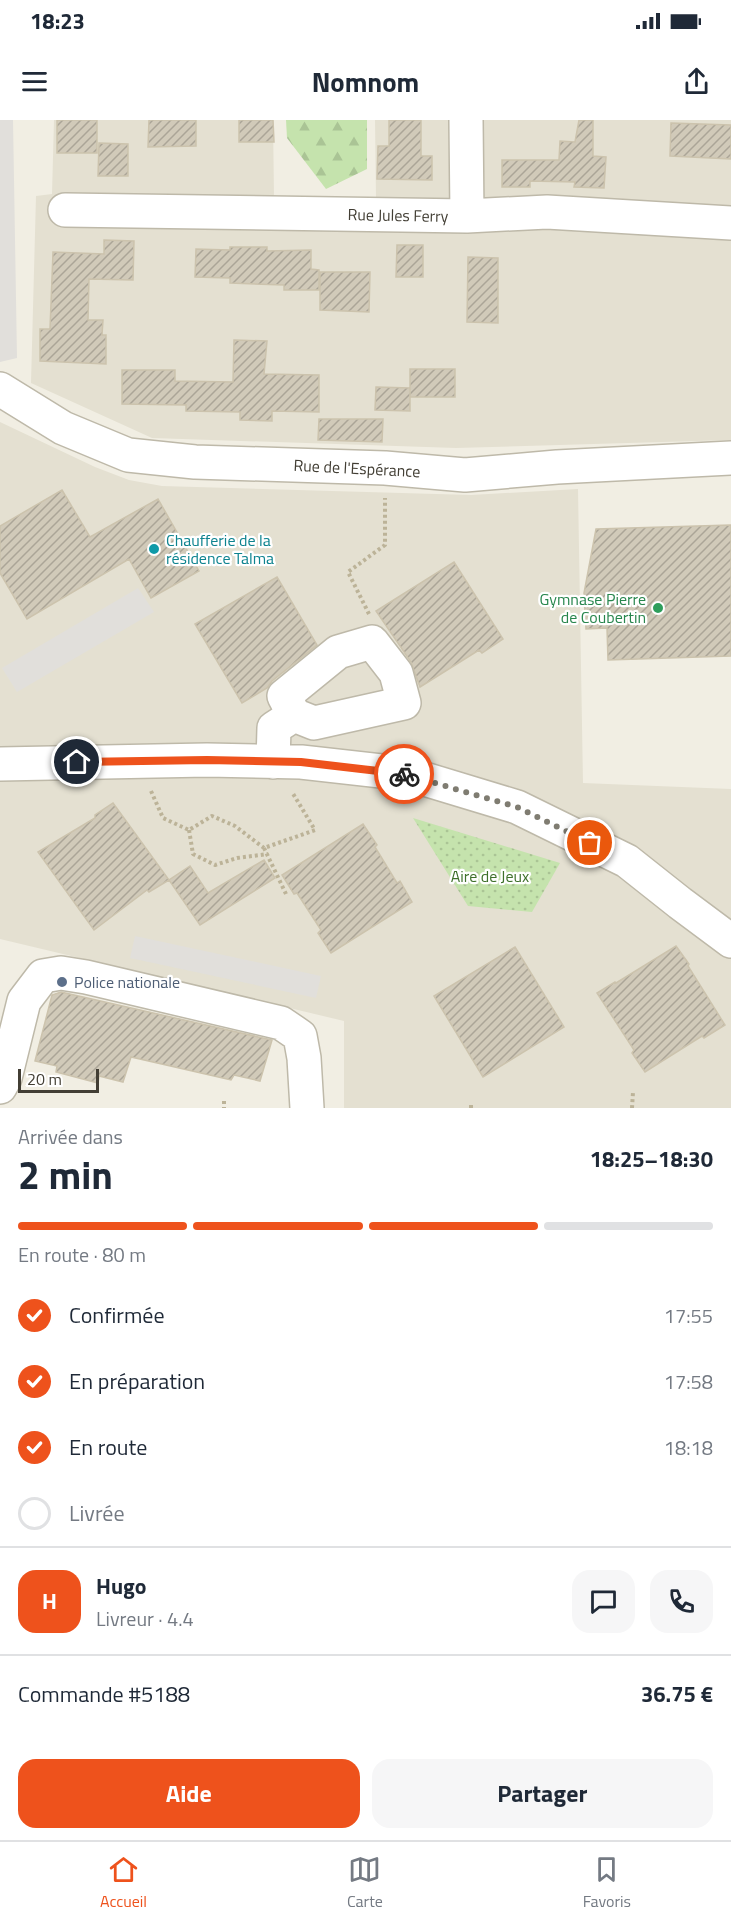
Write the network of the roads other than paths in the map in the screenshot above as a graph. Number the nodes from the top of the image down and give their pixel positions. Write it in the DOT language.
graph roads {
  1 [pos="466,120"];
  2 [pos="65,210"];
  3 [pos="467,216"];
  4 [pos="731,223"];
  5 [pos="0,389"];
  6 [pos="731,458"];
  7 [pos="294,715"];
  8 [pos="273,762"];
  9 [pos="0,764"];
  10 [pos="731,940"];
  11 [pos="0,1087"];
  12 [pos="307,1108"];
  1 -- 3 [label="street"];
  2 -- 3 [label="street, Rue Jules Ferry"];
  3 -- 4 [label="street, Rue Jules Ferry"];
  5 -- 6 [label="street, Rue de l'Espérance"];
  7 -- 8 [label="street"];
  8 -- 9 [label="street"];
  8 -- 10 [label="street"];
  11 -- 12 [label="street"];
}
